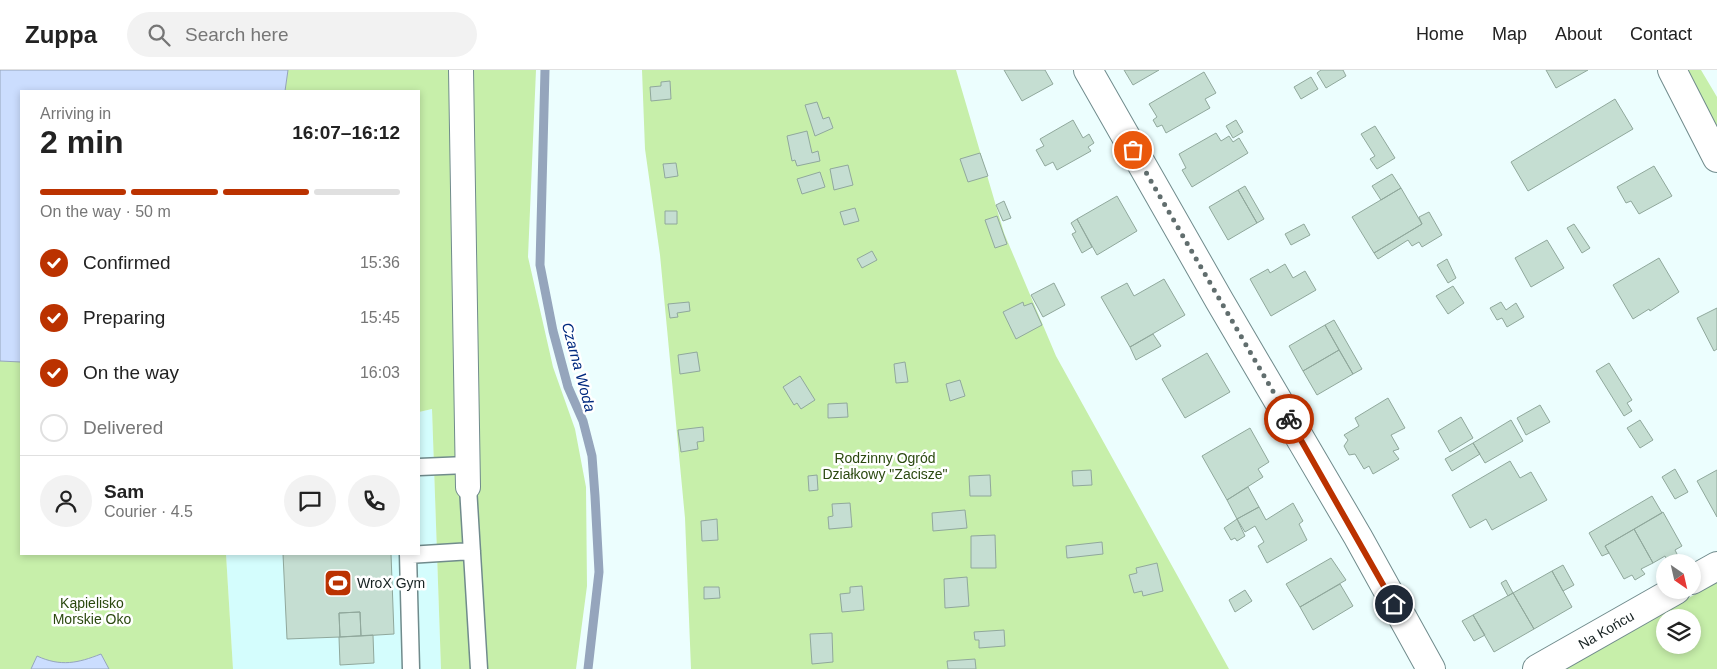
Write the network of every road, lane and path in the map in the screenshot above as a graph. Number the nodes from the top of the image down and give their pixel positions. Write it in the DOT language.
graph roads {
  1 [pos="460,70"];
  2 [pos="1088,70"];
  3 [pos="1672,70"];
  4 [pos="1717,158"];
  5 [pos="420,467"];
  6 [pos="468,476"];
  7 [pos="472,551"];
  8 [pos="420,553"];
  9 [pos="408,555"];
  10 [pos="1717,566"];
  11 [pos="1701,575"];
  12 [pos="1660,599"];
  13 [pos="411,669"];
  14 [pos="478,669"];
  15 [pos="1431,669"];
  16 [pos="1537,669"];
  1 -- 6 [label="street"];
  2 -- 15 [label="street"];
  3 -- 4 [label="street"];
  5 -- 6 [label="lane"];
  6 -- 7 [label="lane"];
  7 -- 8 [label="lane"];
  7 -- 14 [label="lane"];
  9 -- 13 [label="lane"];
  10 -- 11 [label="street"];
  12 -- 16 [label="street, Na Końcu"];
}
